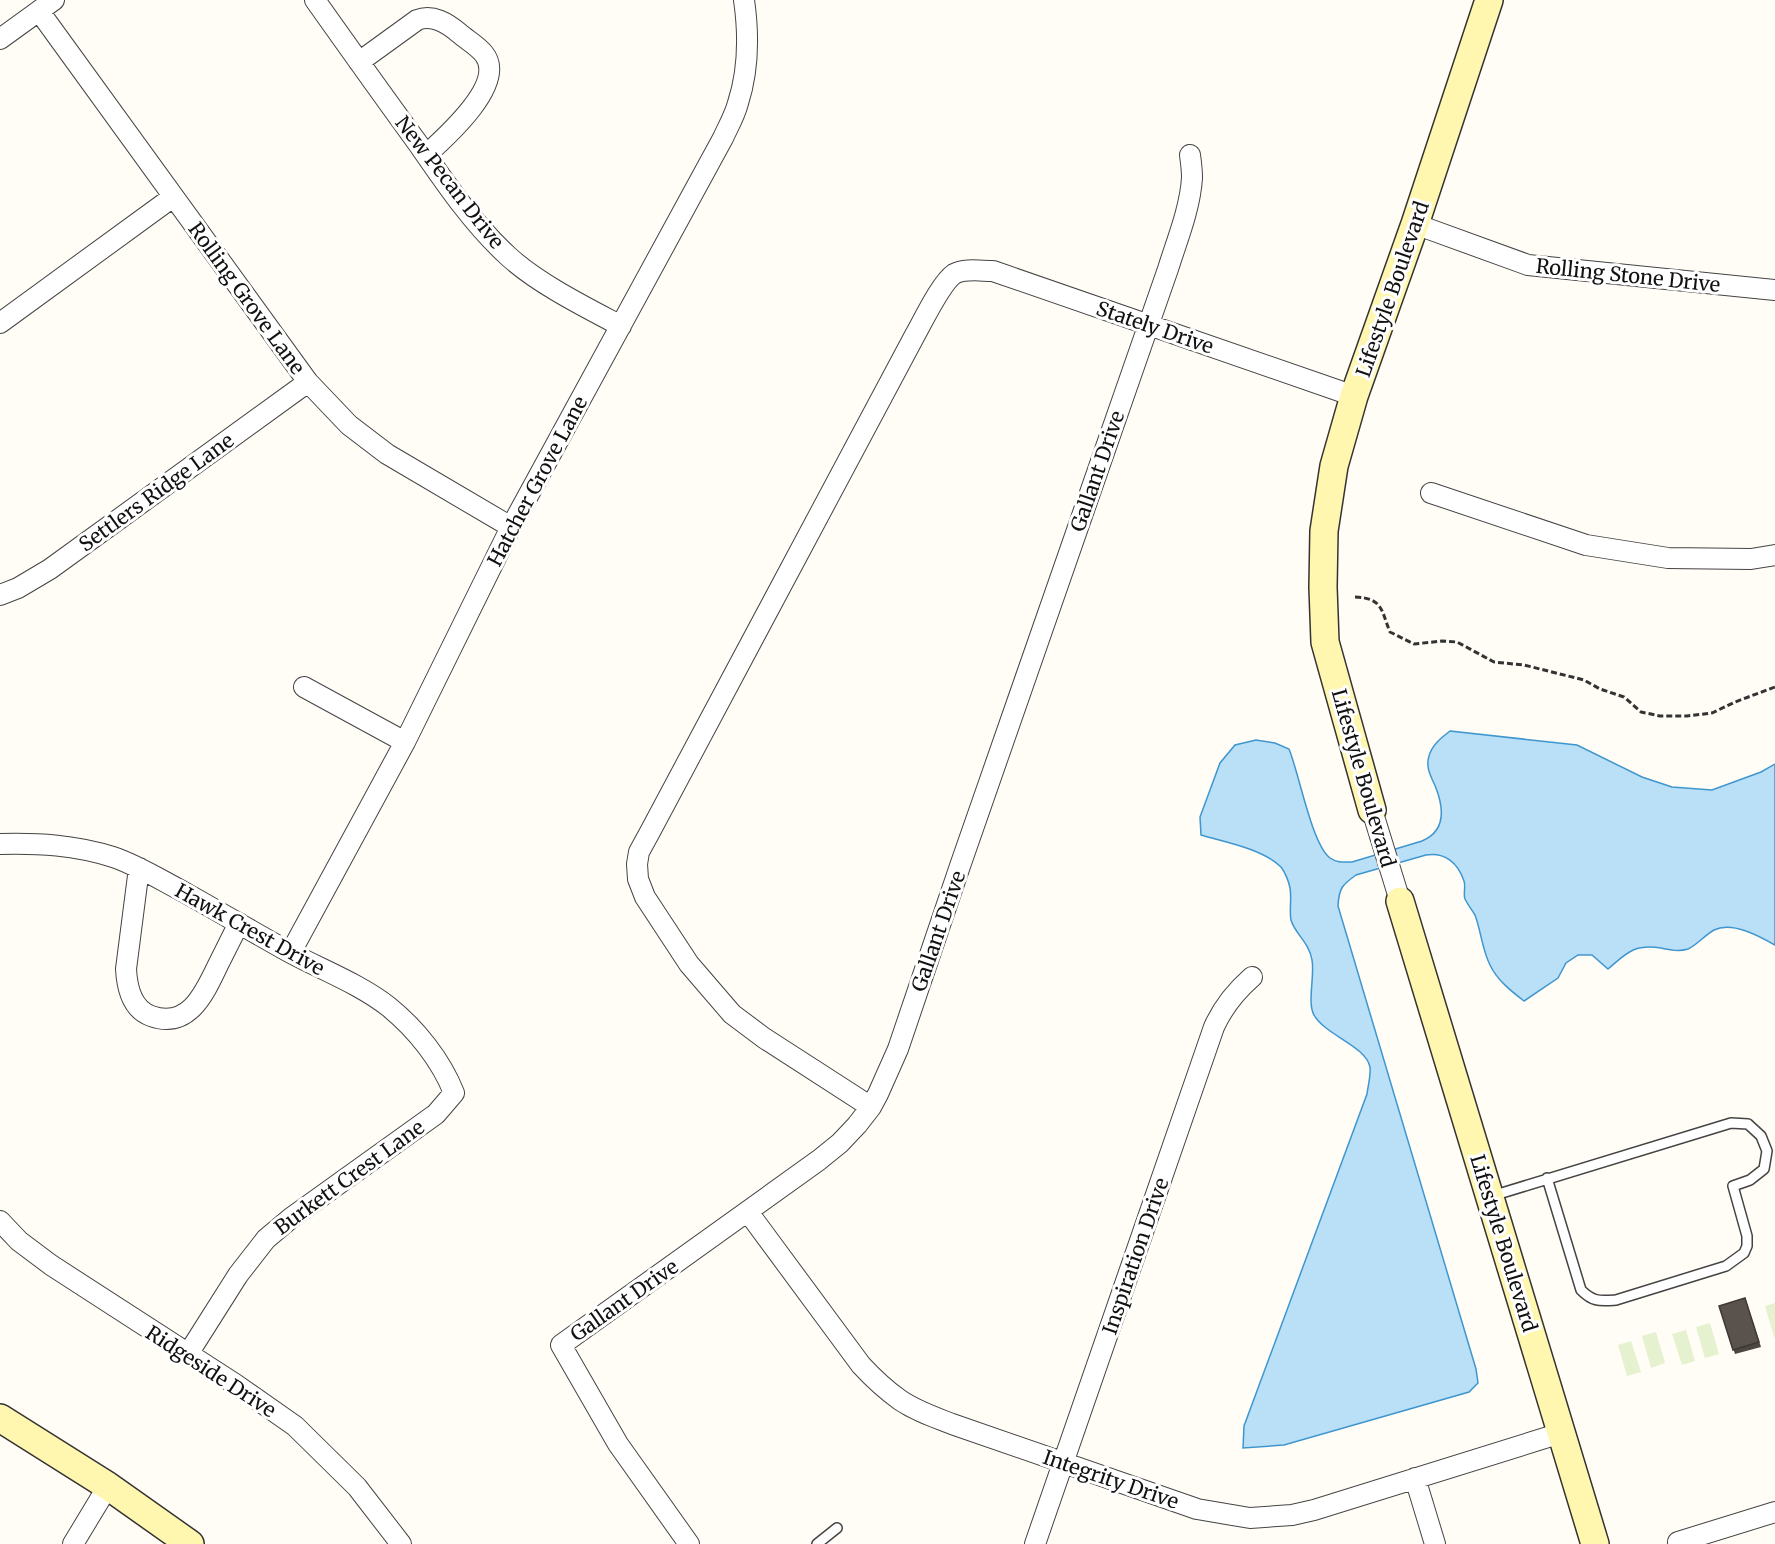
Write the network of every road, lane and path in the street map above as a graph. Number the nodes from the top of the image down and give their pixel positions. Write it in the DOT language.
graph roads {
  1 [pos="315,0"];
  2 [pos="744,0"];
  3 [pos="1488,3"];
  4 [pos="47,6"];
  5 [pos="0,39"];
  6 [pos="359,62"];
  7 [pos="426,155"];
  8 [pos="1190,155"];
  9 [pos="173,197"];
  10 [pos="1415,224"];
  11 [pos="1775,290"];
  12 [pos="0,323"];
  13 [pos="1148,325"];
  14 [pos="621,326"];
  15 [pos="308,382"];
  16 [pos="1354,396"];
  17 [pos="1431,493"];
  18 [pos="511,527"];
  19 [pos="1775,555"];
  20 [pos="0,595"];
  21 [pos="1355,597"];
  22 [pos="304,687"];
  23 [pos="1775,687"];
  24 [pos="405,742"];
  25 [pos="1372,810"];
  26 [pos="0,844"];
  27 [pos="139,868"];
  28 [pos="1400,901"];
  29 [pos="239,923"];
  30 [pos="291,952"];
  31 [pos="1252,977"];
  32 [pos="454,1093"];
  33 [pos="871,1107"];
  34 [pos="1547,1178"];
  35 [pos="1490,1197"];
  36 [pos="748,1212"];
  37 [pos="0,1221"];
  38 [pos="188,1354"];
  39 [pos="0,1418"];
  40 [pos="1561,1433"];
  41 [pos="1063,1463"];
  42 [pos="1415,1478"];
  43 [pos="108,1486"];
  44 [pos="1775,1512"];
  45 [pos="837,1528"];
  46 [pos="1678,1542"];
  47 [pos="73,1544"];
  48 [pos="190,1544"];
  49 [pos="401,1544"];
  50 [pos="689,1544"];
  51 [pos="817,1544"];
  52 [pos="1035,1544"];
  53 [pos="1435,1544"];
  54 [pos="1595,1544"];
  1 -- 6 [label="street, New Pecan Drive"];
  2 -- 14 [label="street, Hatcher Grove Lane"];
  3 -- 10 [label="street, Lifestyle Boulevard"];
  4 -- 5 [label="street"];
  4 -- 9 [label="street, Rolling Grove Lane"];
  6 -- 7 [label="street, New Pecan Drive"];
  6 -- 7 [label="street"];
  7 -- 14 [label="street, New Pecan Drive"];
  8 -- 13 [label="street, Gallant Drive"];
  9 -- 12 [label="street"];
  9 -- 15 [label="street, Rolling Grove Lane"];
  10 -- 11 [label="street, Rolling Stone Drive"];
  10 -- 16 [label="street, Lifestyle Boulevard"];
  13 -- 16 [label="street, Stately Drive"];
  13 -- 33 [label="street, Gallant Drive"];
  13 -- 33 [label="street, Stately Drive"];
  14 -- 18 [label="street, Hatcher Grove Lane"];
  15 -- 18 [label="street, Rolling Grove Lane"];
  15 -- 20 [label="street, Settlers Ridge Lane"];
  16 -- 25 [label="street, Lifestyle Boulevard"];
  17 -- 19 [label="street"];
  18 -- 24 [label="street, Hatcher Grove Lane"];
  21 -- 23 [label="path"];
  22 -- 24 [label="street"];
  24 -- 30 [label="street, Hatcher Grove Lane"];
  25 -- 28 [label="street, Lifestyle Boulevard"];
  26 -- 27 [label="street, Hawk Crest Drive"];
  27 -- 29 [label="street, Hawk Crest Drive"];
  27 -- 29 [label="street"];
  28 -- 35 [label="street, Lifestyle Boulevard"];
  29 -- 30 [label="street, Hawk Crest Drive"];
  30 -- 32 [label="street, Hawk Crest Drive"];
  31 -- 41 [label="street, Inspiration Drive"];
  32 -- 38 [label="street, Burkett Crest Lane"];
  33 -- 36 [label="street, Gallant Drive"];
  34 -- 34 [label="lane"];
  34 -- 35 [label="lane"];
  35 -- 40 [label="street, Lifestyle Boulevard"];
  36 -- 41 [label="street, Integrity Drive"];
  36 -- 50 [label="street, Gallant Drive"];
  37 -- 38 [label="street, Ridgeside Drive"];
  38 -- 49 [label="street, Ridgeside Drive"];
  39 -- 43 [label="street"];
  40 -- 42 [label="street, Integrity Drive"];
  40 -- 54 [label="street, Lifestyle Boulevard"];
  41 -- 42 [label="street, Integrity Drive"];
  41 -- 52 [label="street, Inspiration Drive"];
  42 -- 53 [label="street"];
  43 -- 47 [label="street"];
  43 -- 48 [label="street"];
  44 -- 46 [label="street"];
  45 -- 51 [label="lane"];
}
